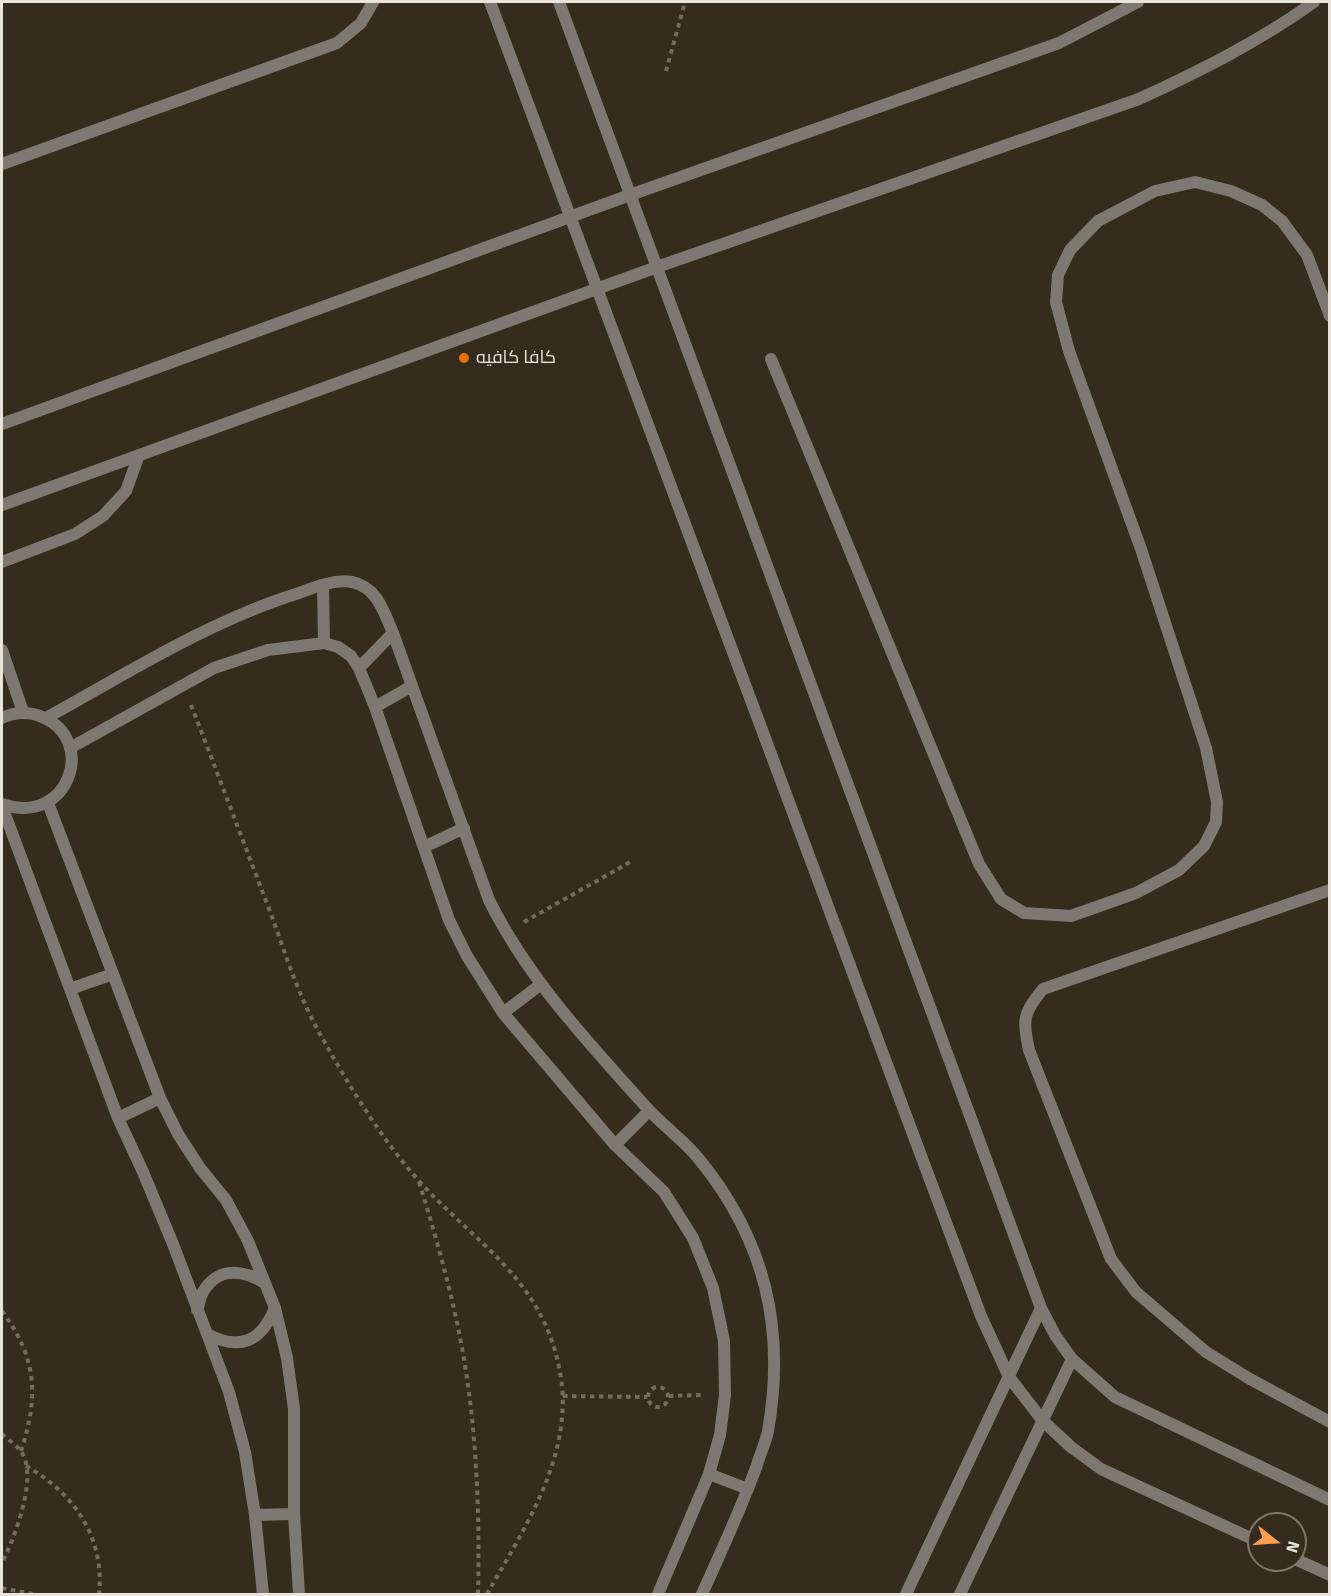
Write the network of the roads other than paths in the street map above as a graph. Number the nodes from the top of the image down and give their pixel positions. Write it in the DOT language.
graph roads {
  1 [pos="373,2"];
  2 [pos="490,2"];
  3 [pos="559,2"];
  4 [pos="1138,2"];
  5 [pos="1314,2"];
  6 [pos="2,164"];
  7 [pos="630,195"];
  8 [pos="570,217"];
  9 [pos="657,267"];
  10 [pos="597,289"];
  11 [pos="1329,316"];
  12 [pos="771,359"];
  13 [pos="2,424"];
  14 [pos="139,455"];
  15 [pos="2,505"];
  16 [pos="2,562"];
  17 [pos="323,585"];
  18 [pos="393,633"];
  19 [pos="324,643"];
  20 [pos="2,650"];
  21 [pos="359,668"];
  22 [pos="412,686"];
  23 [pos="375,707"];
  24 [pos="23,712"];
  25 [pos="2,718"];
  26 [pos="46,718"];
  27 [pos="70,748"];
  28 [pos="48,803"];
  29 [pos="2,805"];
  30 [pos="464,828"];
  31 [pos="424,847"];
  32 [pos="1329,890"];
  33 [pos="113,974"];
  34 [pos="540,985"];
  35 [pos="70,989"];
  36 [pos="503,1013"];
  37 [pos="160,1098"];
  38 [pos="649,1111"];
  39 [pos="118,1118"];
  40 [pos="615,1145"];
  41 [pos="265,1283"];
  42 [pos="274,1308"];
  43 [pos="1041,1308"];
  44 [pos="197,1310"];
  45 [pos="207,1334"];
  46 [pos="1072,1359"];
  47 [pos="1008,1377"];
  48 [pos="1043,1421"];
  49 [pos="1329,1422"];
  50 [pos="709,1474"];
  51 [pos="748,1489"];
  52 [pos="1329,1500"];
  53 [pos="294,1514"];
  54 [pos="255,1515"];
  55 [pos="1247,1536"];
  56 [pos="1307,1564"];
  57 [pos="1329,1575"];
  58 [pos="262,1594"];
  59 [pos="299,1594"];
  60 [pos="658,1594"];
  61 [pos="702,1594"];
  62 [pos="906,1594"];
  63 [pos="960,1594"];
  1 -- 6 [label="street"];
  2 -- 8 [label="street"];
  3 -- 7 [label="street"];
  4 -- 7 [label="street"];
  5 -- 9 [label="street"];
  7 -- 8 [label="street"];
  7 -- 9 [label="street"];
  8 -- 10 [label="street"];
  8 -- 13 [label="street"];
  9 -- 10 [label="street"];
  9 -- 43 [label="street"];
  10 -- 14 [label="street"];
  10 -- 47 [label="street"];
  11 -- 12 [label="street"];
  14 -- 15 [label="street"];
  14 -- 16 [label="street"];
  17 -- 18 [label="street"];
  17 -- 19 [label="street"];
  17 -- 26 [label="street"];
  18 -- 21 [label="street"];
  18 -- 22 [label="street"];
  19 -- 21 [label="street"];
  19 -- 27 [label="street"];
  20 -- 24 [label="street"];
  21 -- 23 [label="street"];
  22 -- 23 [label="street"];
  22 -- 30 [label="street"];
  23 -- 31 [label="street"];
  24 -- 25 [label="street"];
  24 -- 26 [label="street"];
  26 -- 27 [label="street"];
  27 -- 28 [label="street"];
  28 -- 29 [label="street"];
  28 -- 33 [label="street"];
  29 -- 35 [label="street"];
  30 -- 31 [label="street"];
  30 -- 34 [label="street"];
  31 -- 36 [label="street"];
  32 -- 49 [label="street"];
  33 -- 35 [label="street"];
  33 -- 37 [label="street"];
  34 -- 36 [label="street"];
  34 -- 38 [label="street"];
  35 -- 39 [label="street"];
  36 -- 40 [label="street"];
  37 -- 39 [label="street"];
  37 -- 41 [label="street"];
  38 -- 40 [label="street"];
  38 -- 51 [label="street"];
  39 -- 44 [label="street"];
  40 -- 50 [label="street"];
  41 -- 42 [label="street"];
  41 -- 44 [label="street"];
  42 -- 45 [label="street"];
  42 -- 53 [label="street"];
  43 -- 46 [label="street"];
  43 -- 47 [label="street"];
  44 -- 45 [label="street"];
  45 -- 54 [label="street"];
  46 -- 48 [label="street"];
  46 -- 52 [label="street"];
  47 -- 48 [label="street"];
  47 -- 62 [label="street"];
  48 -- 55 [label="street"];
  48 -- 63 [label="street"];
  50 -- 51 [label="street"];
  50 -- 60 [label="street"];
  51 -- 61 [label="street"];
  53 -- 54 [label="street"];
  53 -- 59 [label="street"];
  54 -- 58 [label="street"];
  56 -- 57 [label="street"];
}
